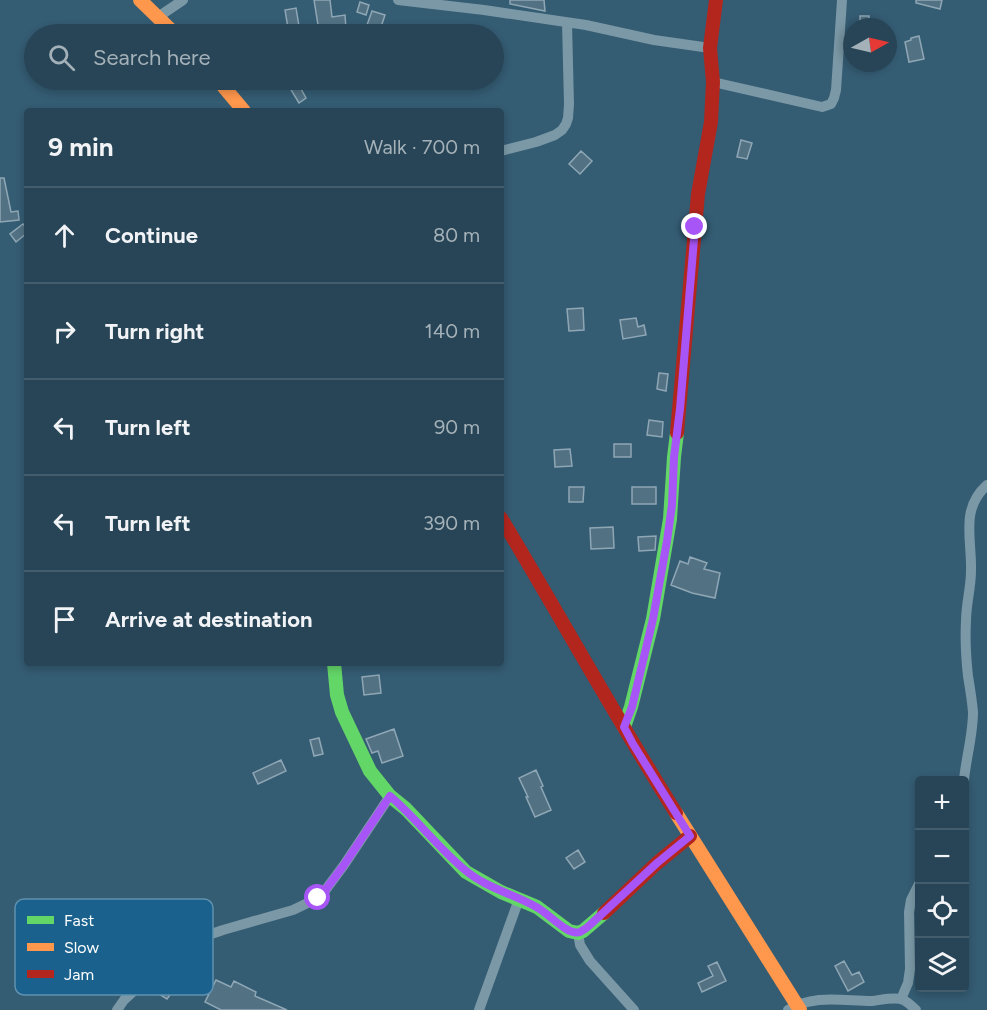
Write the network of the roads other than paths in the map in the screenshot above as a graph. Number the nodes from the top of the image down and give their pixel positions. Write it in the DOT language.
graph roads {
  1 [pos="140,0"];
  2 [pos="183,0"];
  3 [pos="398,0"];
  4 [pos="716,0"];
  5 [pos="842,0"];
  6 [pos="158,17"];
  7 [pos="567,23"];
  8 [pos="165,24"];
  9 [pos="711,48"];
  10 [pos="713,81"];
  11 [pos="226,90"];
  12 [pos="241,108"];
  13 [pos="504,150"];
  14 [pos="987,485"];
  15 [pos="504,523"];
  16 [pos="334,666"];
  17 [pos="624,727"];
  18 [pos="965,776"];
  19 [pos="390,796"];
  20 [pos="690,836"];
  21 [pos="919,884"];
  22 [pos="519,899"];
  23 [pos="578,933"];
  24 [pos="213,934"];
  25 [pos="129,995"];
  26 [pos="901,999"];
  27 [pos="795,1008"];
  28 [pos="117,1010"];
  29 [pos="479,1010"];
  30 [pos="634,1010"];
  31 [pos="916,1010"];
  1 -- 6 [label="street"];
  2 -- 6 [label="street"];
  3 -- 7 [label="street"];
  4 -- 9 [label="street"];
  5 -- 10 [label="street"];
  6 -- 8 [label="street"];
  7 -- 9 [label="street"];
  7 -- 13 [label="street"];
  9 -- 10 [label="street"];
  10 -- 17 [label="street"];
  11 -- 12 [label="street"];
  14 -- 18 [label="street"];
  15 -- 17 [label="street"];
  16 -- 19 [label="street"];
  17 -- 20 [label="street"];
  19 -- 22 [label="street"];
  19 -- 24 [label="street"];
  20 -- 23 [label="street"];
  20 -- 27 [label="street"];
  21 -- 26 [label="street"];
  22 -- 23 [label="street"];
  22 -- 29 [label="street"];
  23 -- 30 [label="street"];
  25 -- 28 [label="street"];
  26 -- 27 [label="street"];
  26 -- 31 [label="street"];
}
